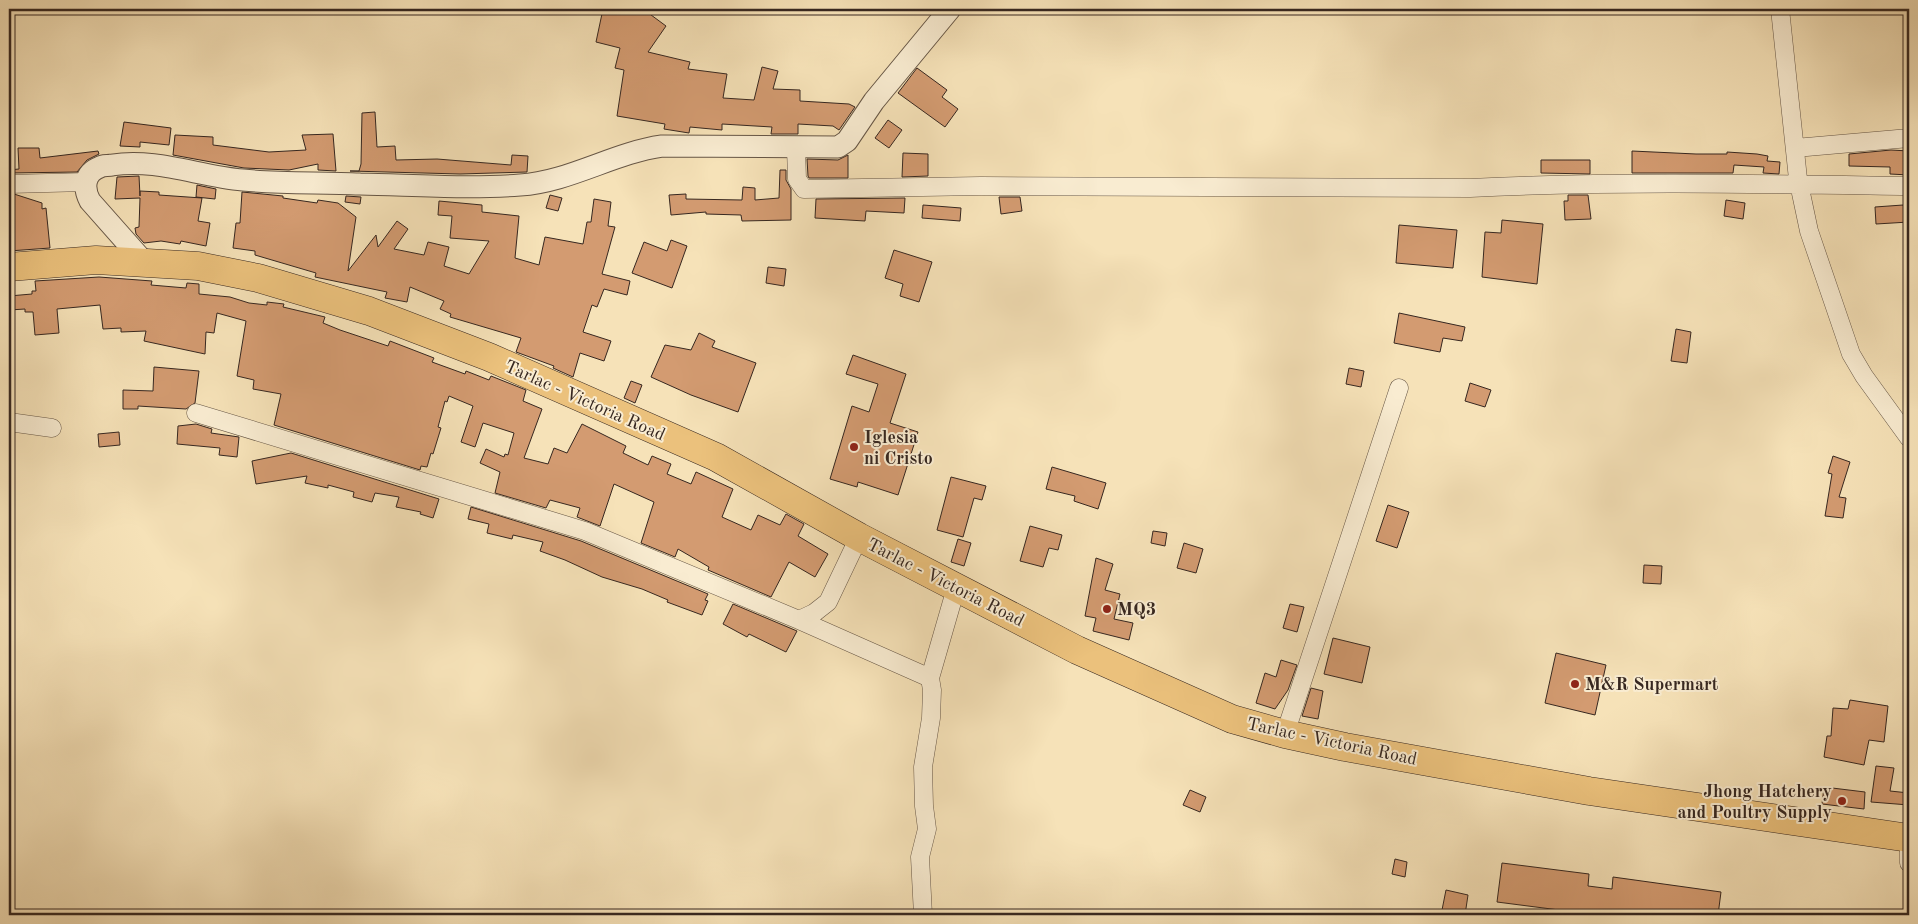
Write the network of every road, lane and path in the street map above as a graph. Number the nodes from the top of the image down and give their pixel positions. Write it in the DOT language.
graph roads {
  1 [pos="950,9"];
  2 [pos="1780,9"];
  3 [pos="1909,138"];
  4 [pos="796,146"];
  5 [pos="1795,148"];
  6 [pos="86,182"];
  7 [pos="9,184"];
  8 [pos="1800,185"];
  9 [pos="1909,186"];
  10 [pos="144,262"];
  11 [pos="9,267"];
  12 [pos="1399,388"];
  13 [pos="196,413"];
  14 [pos="9,422"];
  15 [pos="52,428"];
  16 [pos="1909,438"];
  17 [pos="859,537"];
  18 [pos="956,588"];
  19 [pos="799,620"];
  20 [pos="930,678"];
  21 [pos="1285,734"];
  22 [pos="1909,838"];
  23 [pos="1909,863"];
  24 [pos="922,915"];
  1 -- 4 [label="street"];
  2 -- 5 [label="street"];
  3 -- 5 [label="street"];
  4 -- 6 [label="street"];
  4 -- 8 [label="street"];
  5 -- 8 [label="street"];
  6 -- 7 [label="street"];
  6 -- 10 [label="street"];
  8 -- 9 [label="street"];
  8 -- 16 [label="street"];
  10 -- 11 [label="main road, Tarlac - Victoria Road"];
  10 -- 17 [label="main road, Tarlac - Victoria Road"];
  12 -- 21 [label="street"];
  13 -- 19 [label="street"];
  14 -- 15 [label="street"];
  17 -- 18 [label="main road, Tarlac - Victoria Road"];
  17 -- 19 [label="street"];
  18 -- 20 [label="street"];
  18 -- 21 [label="main road, Tarlac - Victoria Road"];
  19 -- 20 [label="street"];
  20 -- 24 [label="street"];
  21 -- 22 [label="main road, Tarlac - Victoria Road"];
  22 -- 23 [label="street"];
}
